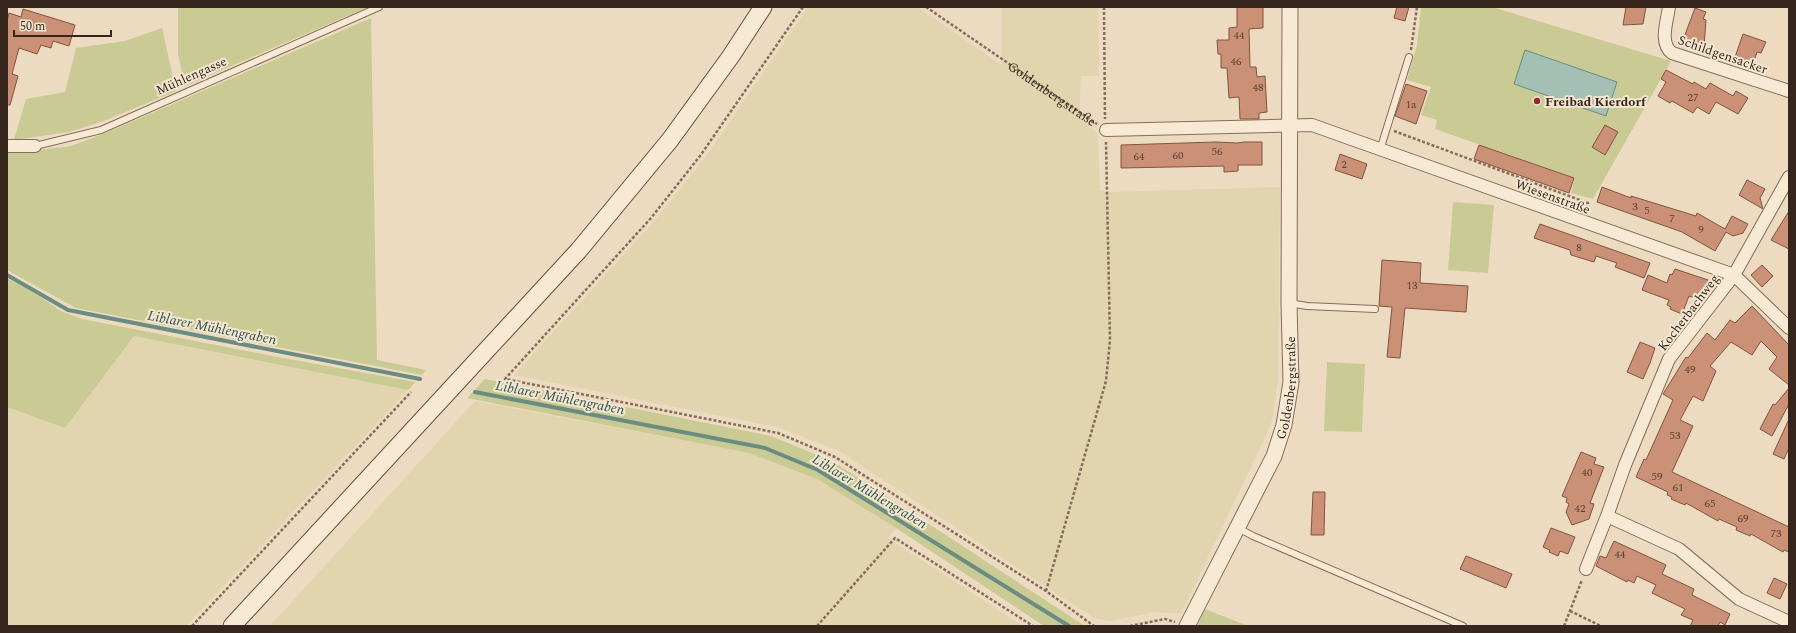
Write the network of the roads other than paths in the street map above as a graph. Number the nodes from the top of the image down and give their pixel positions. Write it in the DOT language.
graph roads {
  1 [pos="380,7"];
  2 [pos="763,7"];
  3 [pos="1290,7"];
  4 [pos="1669,7"];
  5 [pos="1409,57"];
  6 [pos="1789,91"];
  7 [pos="1290,126"];
  8 [pos="1106,130"];
  9 [pos="7,146"];
  10 [pos="34,146"];
  11 [pos="1380,150"];
  12 [pos="1789,177"];
  13 [pos="1734,276"];
  14 [pos="1289,303"];
  15 [pos="1375,309"];
  16 [pos="1789,328"];
  17 [pos="1607,516"];
  18 [pos="1238,528"];
  19 [pos="1586,569"];
  20 [pos="1789,622"];
  21 [pos="1187,625"];
  22 [pos="232,626"];
  23 [pos="1463,626"];
  1 -- 10 [label="lane, Mühlengasse"];
  2 -- 22 [label="main road"];
  3 -- 7 [label="street, Goldenbergstraße"];
  4 -- 6 [label="street, Schildgensacker"];
  5 -- 11 [label="lane"];
  7 -- 8 [label="street, Goldenbergstraße"];
  7 -- 11 [label="street, Wiesenstraße"];
  7 -- 14 [label="street, Goldenbergstraße"];
  9 -- 10 [label="street, Mühlengasse"];
  11 -- 13 [label="street, Wiesenstraße"];
  12 -- 13 [label="street, Kocherbachweg"];
  13 -- 16 [label="street, Wiesenstraße"];
  13 -- 17 [label="street, Kocherbachweg"];
  14 -- 15 [label="lane"];
  14 -- 18 [label="street, Goldenbergstraße"];
  17 -- 19 [label="street, Kocherbachweg"];
  17 -- 20 [label="street"];
  18 -- 21 [label="street, Goldenbergstraße"];
  18 -- 23 [label="lane"];
}
